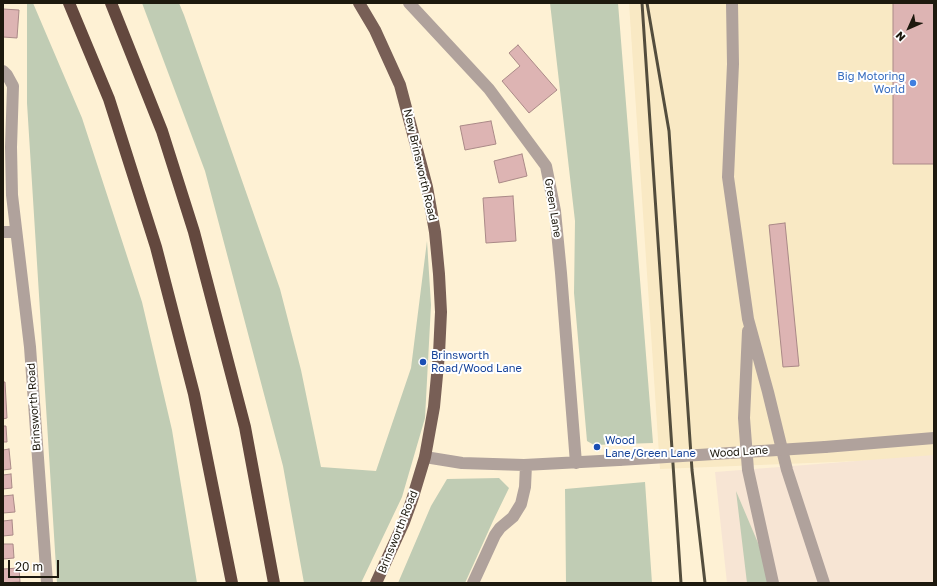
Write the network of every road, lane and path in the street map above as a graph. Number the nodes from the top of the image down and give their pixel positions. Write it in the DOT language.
graph roads {
  1 [pos="69,3"];
  2 [pos="111,3"];
  3 [pos="358,3"];
  4 [pos="409,3"];
  5 [pos="732,3"];
  6 [pos="3,71"];
  7 [pos="3,232"];
  8 [pos="15,232"];
  9 [pos="748,318"];
  10 [pos="934,438"];
  11 [pos="424,457"];
  12 [pos="576,463"];
  13 [pos="526,465"];
  14 [pos="771,580"];
  15 [pos="48,583"];
  16 [pos="232,583"];
  17 [pos="274,583"];
  18 [pos="376,583"];
  19 [pos="473,583"];
  20 [pos="824,583"];
  1 -- 16 [label="highway"];
  2 -- 17 [label="highway"];
  3 -- 11 [label="main road, New Brinsworth Road"];
  4 -- 12 [label="street, Green Lane"];
  5 -- 9 [label="street"];
  6 -- 8 [label="street, Brinsworth Road"];
  7 -- 8 [label="street"];
  8 -- 15 [label="street, Brinsworth Road"];
  9 -- 14 [label="street"];
  9 -- 20 [label="street"];
  10 -- 12 [label="street, Wood Lane, bridge"];
  11 -- 13 [label="street, Wood Lane"];
  11 -- 18 [label="main road, Brinsworth Road"];
  12 -- 13 [label="street, Wood Lane"];
  13 -- 19 [label="street"];
}
